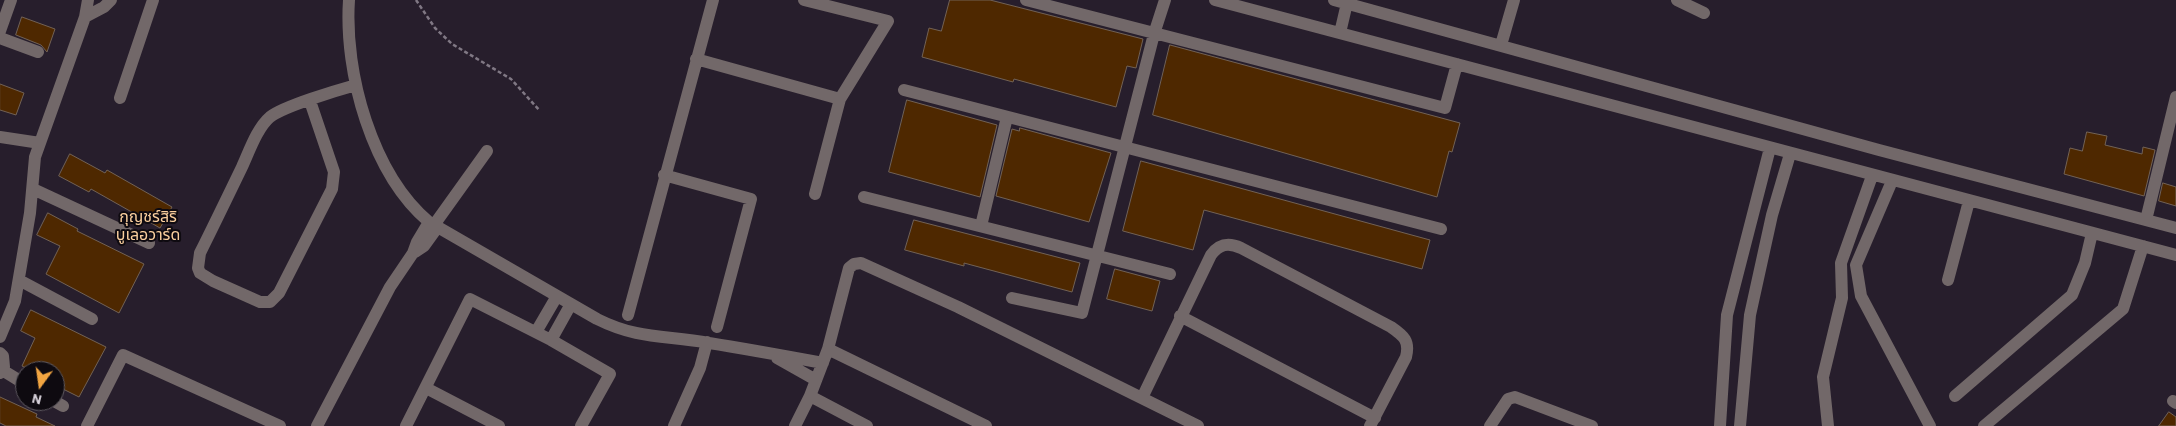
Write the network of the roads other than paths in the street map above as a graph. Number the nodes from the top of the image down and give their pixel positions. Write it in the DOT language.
graph roads {
  1 [pos="12,0"];
  2 [pos="88,0"];
  3 [pos="111,0"];
  4 [pos="153,0"];
  5 [pos="348,0"];
  6 [pos="713,0"];
  7 [pos="804,0"];
  8 [pos="1026,0"];
  9 [pos="1165,0"];
  10 [pos="1215,0"];
  11 [pos="1334,0"];
  12 [pos="1514,0"];
  13 [pos="1677,0"];
  14 [pos="1347,3"];
  15 [pos="1704,13"];
  16 [pos="84,17"];
  17 [pos="0,31"];
  18 [pos="1340,33"];
  19 [pos="1154,34"];
  20 [pos="0,38"];
  21 [pos="1501,45"];
  22 [pos="38,52"];
  23 [pos="696,59"];
  24 [pos="1457,64"];
  25 [pos="356,85"];
  26 [pos="904,90"];
  27 [pos="2176,97"];
  28 [pos="120,98"];
  29 [pos="840,99"];
  30 [pos="310,101"];
  31 [pos="1007,117"];
  32 [pos="0,137"];
  33 [pos="40,143"];
  34 [pos="1124,148"];
  35 [pos="1770,148"];
  36 [pos="487,151"];
  37 [pos="1790,154"];
  38 [pos="664,175"];
  39 [pos="1872,176"];
  40 [pos="1892,181"];
  41 [pos="33,189"];
  42 [pos="815,194"];
  43 [pos="864,197"];
  44 [pos="1969,201"];
  45 [pos="2146,220"];
  46 [pos="433,225"];
  47 [pos="981,226"];
  48 [pos="2176,228"];
  49 [pos="1441,229"];
  50 [pos="2092,234"];
  51 [pos="149,243"];
  52 [pos="2143,246"];
  53 [pos="1098,255"];
  54 [pos="2176,255"];
  55 [pos="1170,274"];
  56 [pos="19,280"];
  57 [pos="1948,280"];
  58 [pos="557,296"];
  59 [pos="1861,296"];
  60 [pos="1012,298"];
  61 [pos="1842,298"];
  62 [pos="571,304"];
  63 [pos="628,315"];
  64 [pos="1180,316"];
  65 [pos="92,318"];
  66 [pos="717,327"];
  67 [pos="536,332"];
  68 [pos="0,338"];
  69 [pos="552,340"];
  70 [pos="707,342"];
  71 [pos="828,348"];
  72 [pos="0,353"];
  73 [pos="768,353"];
  74 [pos="823,363"];
  75 [pos="1,371"];
  76 [pos="15,379"];
  77 [pos="816,380"];
  78 [pos="426,388"];
  79 [pos="810,396"];
  80 [pos="1955,396"];
  81 [pos="1142,398"];
  82 [pos="1372,422"];
  83 [pos="87,426"];
  84 [pos="280,426"];
  85 [pos="317,426"];
  86 [pos="406,426"];
  87 [pos="499,426"];
  88 [pos="581,426"];
  89 [pos="674,426"];
  90 [pos="795,426"];
  91 [pos="867,426"];
  92 [pos="986,426"];
  93 [pos="1198,426"];
  94 [pos="1490,426"];
  95 [pos="1592,426"];
  96 [pos="1720,426"];
  97 [pos="1740,426"];
  98 [pos="1828,426"];
  99 [pos="1930,426"];
  100 [pos="1984,426"];
  1 -- 17 [label="street"];
  2 -- 16 [label="street"];
  3 -- 16 [label="street"];
  4 -- 28 [label="street"];
  5 -- 25 [label="street"];
  6 -- 23 [label="street"];
  7 -- 29 [label="street"];
  8 -- 19 [label="street"];
  9 -- 19 [label="street"];
  10 -- 18 [label="street"];
  11 -- 14 [label="street"];
  12 -- 21 [label="street"];
  13 -- 15 [label="street"];
  14 -- 18 [label="street"];
  14 -- 21 [label="street"];
  16 -- 33 [label="street"];
  18 -- 24 [label="street"];
  19 -- 24 [label="street"];
  19 -- 34 [label="street"];
  20 -- 22 [label="street"];
  21 -- 45 [label="street"];
  23 -- 29 [label="street"];
  23 -- 38 [label="street"];
  24 -- 35 [label="street"];
  25 -- 30 [label="street"];
  25 -- 46 [label="street"];
  26 -- 31 [label="street"];
  27 -- 45 [label="street"];
  29 -- 42 [label="street"];
  30 -- 30 [label="street"];
  31 -- 34 [label="street"];
  31 -- 47 [label="street"];
  32 -- 33 [label="street"];
  33 -- 41 [label="street"];
  34 -- 49 [label="street"];
  34 -- 53 [label="street"];
  35 -- 37 [label="street"];
  35 -- 96 [label="street"];
  36 -- 46 [label="street"];
  37 -- 39 [label="street"];
  37 -- 97 [label="street"];
  38 -- 63 [label="street"];
  38 -- 66 [label="street"];
  39 -- 40 [label="street"];
  39 -- 61 [label="street"];
  40 -- 44 [label="street"];
  40 -- 59 [label="street"];
  41 -- 51 [label="street"];
  41 -- 56 [label="street"];
  43 -- 47 [label="street"];
  44 -- 50 [label="street"];
  44 -- 57 [label="street"];
  45 -- 48 [label="street"];
  46 -- 58 [label="street"];
  46 -- 85 [label="street"];
  47 -- 53 [label="street"];
  50 -- 52 [label="street"];
  50 -- 80 [label="street"];
  52 -- 54 [label="street"];
  52 -- 100 [label="street"];
  53 -- 55 [label="street"];
  53 -- 60 [label="street"];
  56 -- 65 [label="street"];
  56 -- 68 [label="street"];
  58 -- 62 [label="street"];
  58 -- 67 [label="street"];
  59 -- 61 [label="street"];
  59 -- 99 [label="street"];
  61 -- 98 [label="street"];
  62 -- 69 [label="street"];
  62 -- 70 [label="street"];
  64 -- 81 [label="street"];
  64 -- 82 [label="street"];
  64 -- 82 [label="street"];
  67 -- 69 [label="street"];
  67 -- 78 [label="street"];
  69 -- 88 [label="street"];
  70 -- 73 [label="street"];
  70 -- 89 [label="street"];
  71 -- 74 [label="street"];
  71 -- 81 [label="street"];
  71 -- 92 [label="street"];
  72 -- 75 [label="street"];
  73 -- 74 [label="street"];
  73 -- 77 [label="street"];
  74 -- 77 [label="street"];
  75 -- 76 [label="street"];
  77 -- 79 [label="street"];
  78 -- 86 [label="street"];
  78 -- 87 [label="street"];
  79 -- 90 [label="street"];
  79 -- 91 [label="street"];
  81 -- 93 [label="street"];
  83 -- 84 [label="street"];
  94 -- 95 [label="street"];
}
